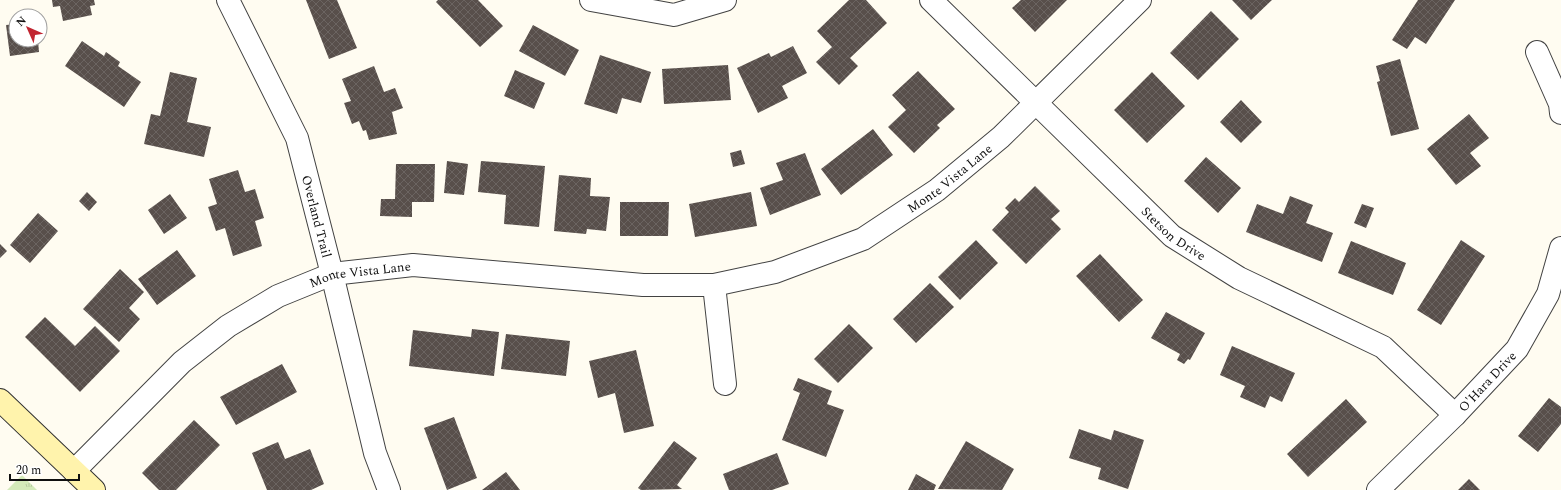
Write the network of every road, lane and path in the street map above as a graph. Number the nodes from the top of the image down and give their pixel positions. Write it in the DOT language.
graph roads {
  1 [pos="228,0"];
  2 [pos="591,0"];
  3 [pos="725,0"];
  4 [pos="931,0"];
  5 [pos="1140,0"];
  6 [pos="1537,52"];
  7 [pos="1036,102"];
  8 [pos="1561,113"];
  9 [pos="1561,248"];
  10 [pos="332,274"];
  11 [pos="714,285"];
  12 [pos="725,384"];
  13 [pos="0,400"];
  14 [pos="1455,415"];
  15 [pos="74,471"];
  16 [pos="94,490"];
  17 [pos="389,490"];
  18 [pos="1378,490"];
  1 -- 10 [label="street, Overland Trail"];
  2 -- 3 [label="street"];
  4 -- 7 [label="street, Stetson Drive"];
  5 -- 7 [label="street, Monte Vista Lane"];
  6 -- 8 [label="street"];
  7 -- 11 [label="street, Monte Vista Lane"];
  7 -- 14 [label="street, Stetson Drive"];
  9 -- 14 [label="street, O'Hara Drive"];
  10 -- 11 [label="street, Monte Vista Lane"];
  10 -- 15 [label="street, Monte Vista Lane"];
  10 -- 17 [label="street, Overland Trail"];
  11 -- 12 [label="street"];
  13 -- 15 [label="main road"];
  14 -- 18 [label="street, O'Hara Drive"];
  15 -- 16 [label="main road"];
}
